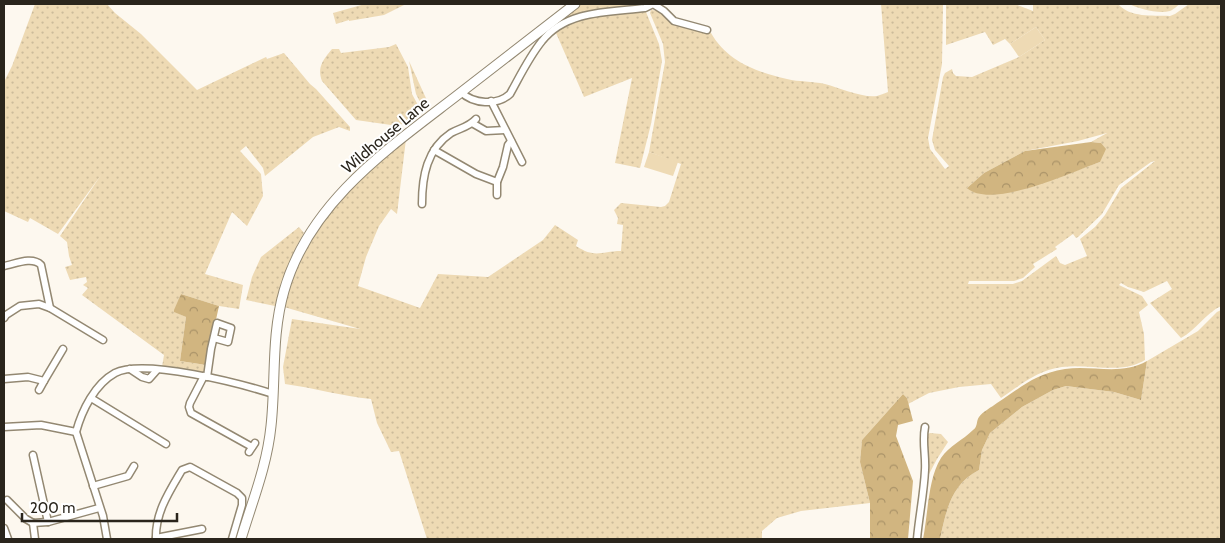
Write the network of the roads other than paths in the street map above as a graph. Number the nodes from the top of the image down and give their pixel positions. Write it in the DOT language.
graph roads {
  1 [pos="575,4"];
  2 [pos="653,4"];
  3 [pos="707,30"];
  4 [pos="461,92"];
  5 [pos="491,101"];
  6 [pos="505,130"];
  7 [pos="511,141"];
  8 [pos="434,150"];
  9 [pos="522,162"];
  10 [pos="497,182"];
  11 [pos="497,194"];
  12 [pos="422,204"];
  13 [pos="4,266"];
  14 [pos="50,308"];
  15 [pos="4,318"];
  16 [pos="214,338"];
  17 [pos="103,340"];
  18 [pos="63,349"];
  19 [pos="129,368"];
  20 [pos="157,370"];
  21 [pos="206,377"];
  22 [pos="4,380"];
  23 [pos="44,381"];
  24 [pos="39,390"];
  25 [pos="273,394"];
  26 [pos="91,398"];
  27 [pos="4,427"];
  28 [pos="924,427"];
  29 [pos="76,432"];
  30 [pos="166,444"];
  31 [pos="252,447"];
  32 [pos="34,455"];
  33 [pos="134,466"];
  34 [pos="93,486"];
  35 [pos="7,500"];
  36 [pos="99,508"];
  37 [pos="48,522"];
  38 [pos="33,523"];
  39 [pos="4,528"];
  40 [pos="202,529"];
  41 [pos="8,539"];
  42 [pos="35,539"];
  43 [pos="107,539"];
  44 [pos="156,539"];
  45 [pos="232,539"];
  46 [pos="241,539"];
  47 [pos="917,539"];
  1 -- 4 [label="main road, Wildhouse Lane"];
  2 -- 3 [label="street"];
  2 -- 5 [label="street"];
  4 -- 5 [label="street"];
  4 -- 25 [label="main road, Wildhouse Lane"];
  5 -- 6 [label="street"];
  6 -- 7 [label="street"];
  6 -- 8 [label="street"];
  7 -- 9 [label="street"];
  7 -- 10 [label="street"];
  8 -- 10 [label="street"];
  8 -- 12 [label="street"];
  10 -- 11 [label="street"];
  13 -- 14 [label="street"];
  14 -- 15 [label="street"];
  14 -- 17 [label="street"];
  16 -- 21 [label="street"];
  18 -- 23 [label="street"];
  19 -- 20 [label="street"];
  19 -- 20 [label="street"];
  19 -- 26 [label="street"];
  20 -- 21 [label="street"];
  21 -- 25 [label="street"];
  21 -- 31 [label="street"];
  22 -- 23 [label="street"];
  23 -- 24 [label="street"];
  25 -- 46 [label="main road, Wildhouse Lane"];
  26 -- 29 [label="street"];
  26 -- 30 [label="street"];
  27 -- 29 [label="street"];
  28 -- 47 [label="street"];
  29 -- 34 [label="street"];
  32 -- 37 [label="street"];
  33 -- 34 [label="street"];
  34 -- 36 [label="street"];
  35 -- 38 [label="street"];
  36 -- 37 [label="street"];
  36 -- 43 [label="street"];
  37 -- 38 [label="street"];
  38 -- 42 [label="street"];
  39 -- 41 [label="street"];
  40 -- 44 [label="street"];
  44 -- 45 [label="street"];
}
